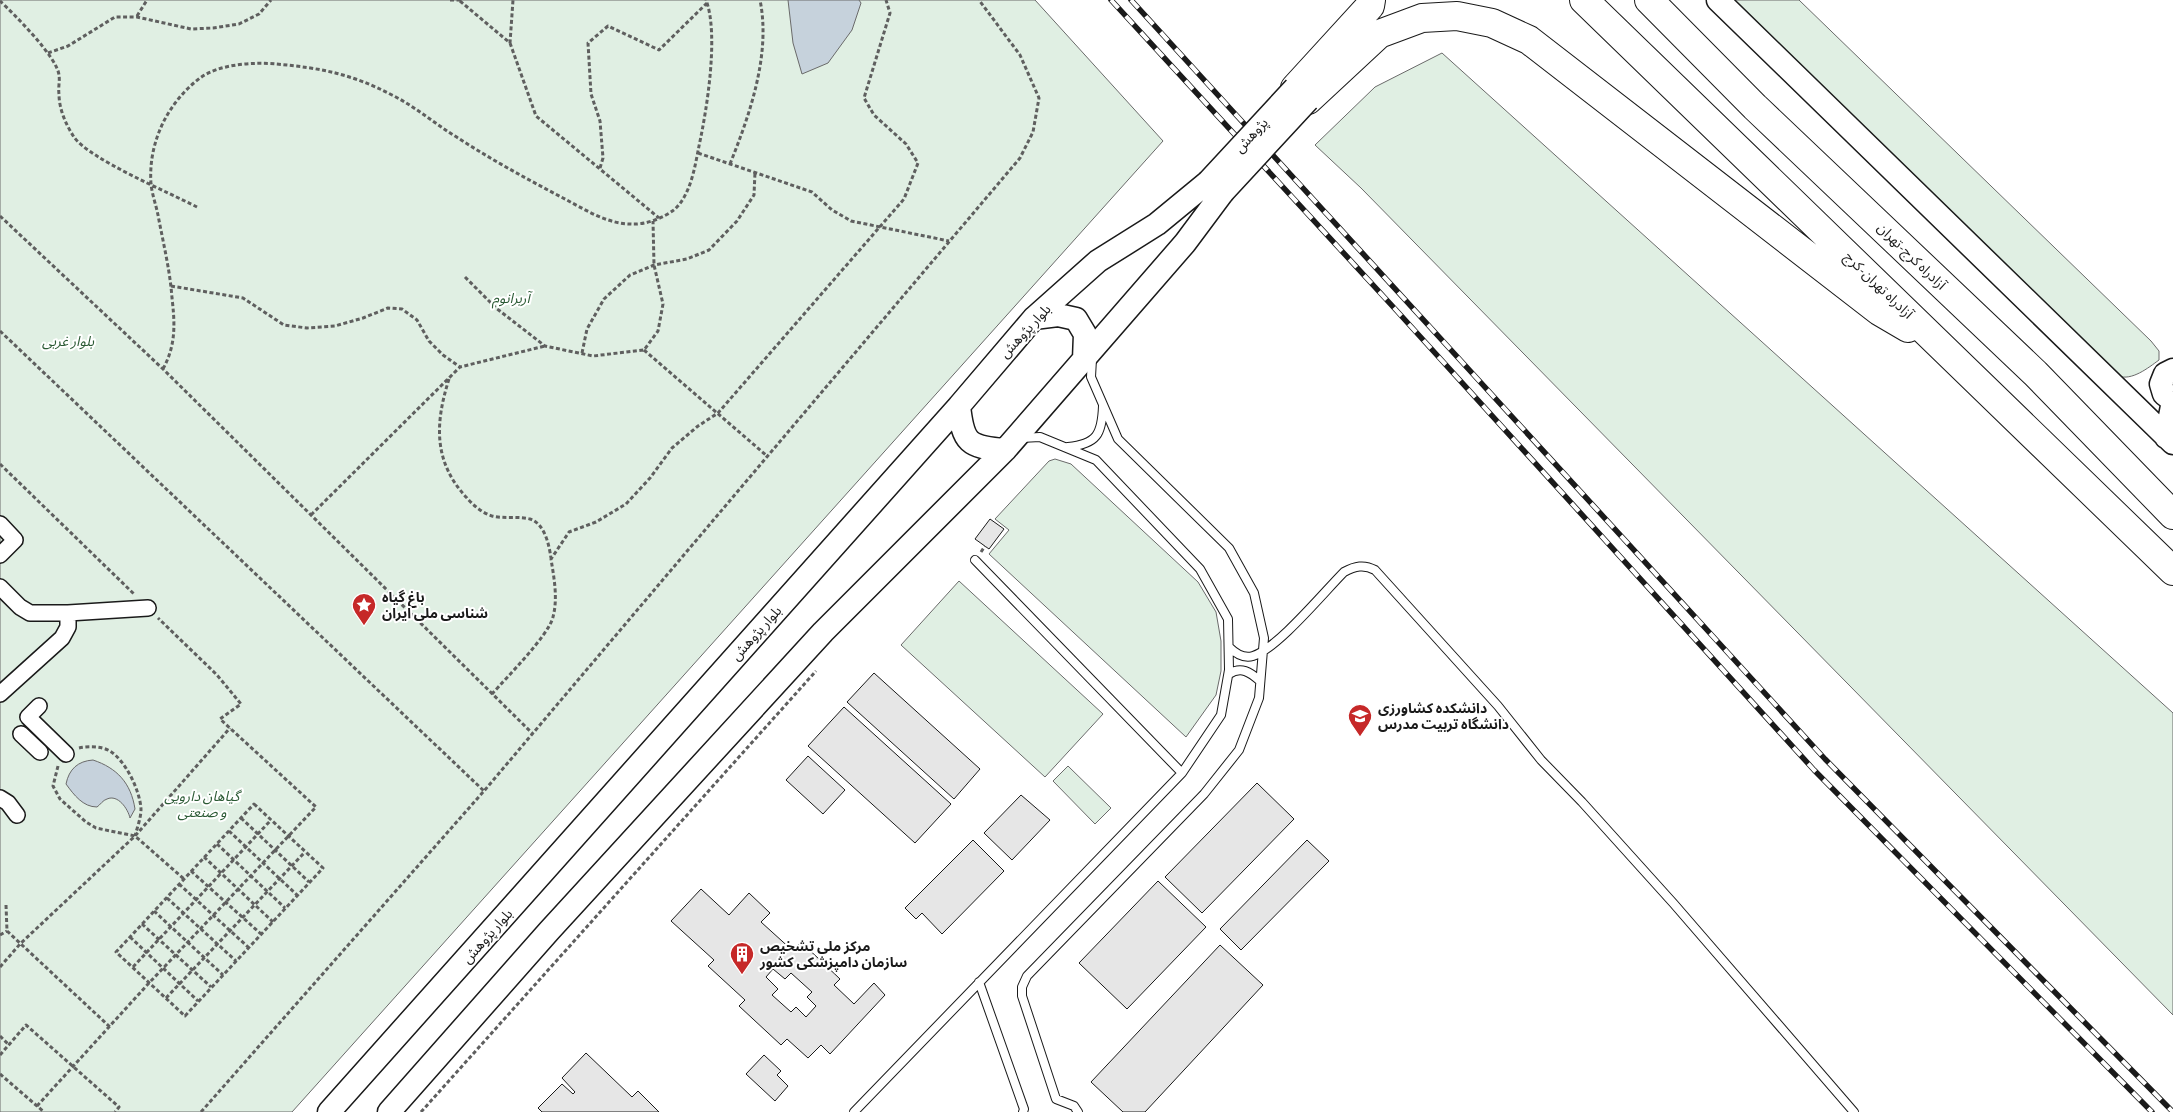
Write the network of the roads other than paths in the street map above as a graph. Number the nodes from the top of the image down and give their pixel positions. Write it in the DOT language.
graph roads {
  1 [pos="1371,0"];
  2 [pos="1584,0"];
  3 [pos="1649,0"];
  4 [pos="1718,0"];
  5 [pos="1301,94"];
  6 [pos="1216,187"];
  7 [pos="1034,318"];
  8 [pos="1944,348"];
  9 [pos="1088,355"];
  10 [pos="2173,370"];
  11 [pos="2167,395"];
  12 [pos="2131,402"];
  13 [pos="1103,405"];
  14 [pos="959,406"];
  15 [pos="2170,440"];
  16 [pos="1010,444"];
  17 [pos="1066,448"];
  18 [pos="2173,515"];
  19 [pos="0,524"];
  20 [pos="0,555"];
  21 [pos="975,560"];
  22 [pos="2173,570"];
  23 [pos="0,587"];
  24 [pos="148,608"];
  25 [pos="68,613"];
  26 [pos="1229,647"];
  27 [pos="1263,650"];
  28 [pos="1228,674"];
  29 [pos="1260,681"];
  30 [pos="0,694"];
  31 [pos="39,706"];
  32 [pos="42,731"];
  33 [pos="31,743"];
  34 [pos="66,754"];
  35 [pos="1182,773"];
  36 [pos="0,798"];
  37 [pos="17,815"];
  38 [pos="980,982"];
  39 [pos="329,1112"];
  40 [pos="389,1112"];
  41 [pos="854,1112"];
  42 [pos="1023,1112"];
  43 [pos="1078,1112"];
  44 [pos="1854,1112"];
  1 -- 5 [label="highway"];
  2 -- 8 [label="highway, آزادراه تهران-کرج"];
  3 -- 18 [label="highway, آزادراه کرج-تهران"];
  4 -- 12 [label="street"];
  5 -- 6 [label="street, پژوهش, bridge"];
  5 -- 8 [label="highway"];
  6 -- 7 [label="street, بلوار پژوهش"];
  6 -- 9 [label="street"];
  7 -- 9 [label="street"];
  7 -- 14 [label="street, بلوار پژوهش"];
  8 -- 22 [label="highway, آزادراه تهران-کرج"];
  9 -- 13 [label="lane"];
  9 -- 16 [label="street"];
  10 -- 11 [label="street"];
  11 -- 12 [label="street"];
  11 -- 15 [label="street"];
  12 -- 15 [label="street"];
  13 -- 17 [label="lane"];
  13 -- 27 [label="lane"];
  14 -- 16 [label="street"];
  14 -- 39 [label="street, بلوار پژوهش"];
  16 -- 17 [label="lane"];
  16 -- 40 [label="street"];
  17 -- 26 [label="lane"];
  19 -- 20 [label="street"];
  21 -- 35 [label="lane"];
  23 -- 25 [label="street"];
  24 -- 25 [label="street"];
  25 -- 30 [label="street"];
  26 -- 27 [label="lane"];
  26 -- 28 [label="lane"];
  27 -- 29 [label="lane"];
  27 -- 44 [label="lane"];
  28 -- 29 [label="lane"];
  28 -- 35 [label="lane"];
  29 -- 43 [label="lane"];
  31 -- 32 [label="street"];
  32 -- 33 [label="street"];
  32 -- 34 [label="street"];
  35 -- 38 [label="lane"];
  36 -- 37 [label="street"];
  38 -- 41 [label="lane"];
  38 -- 42 [label="lane"];
}
